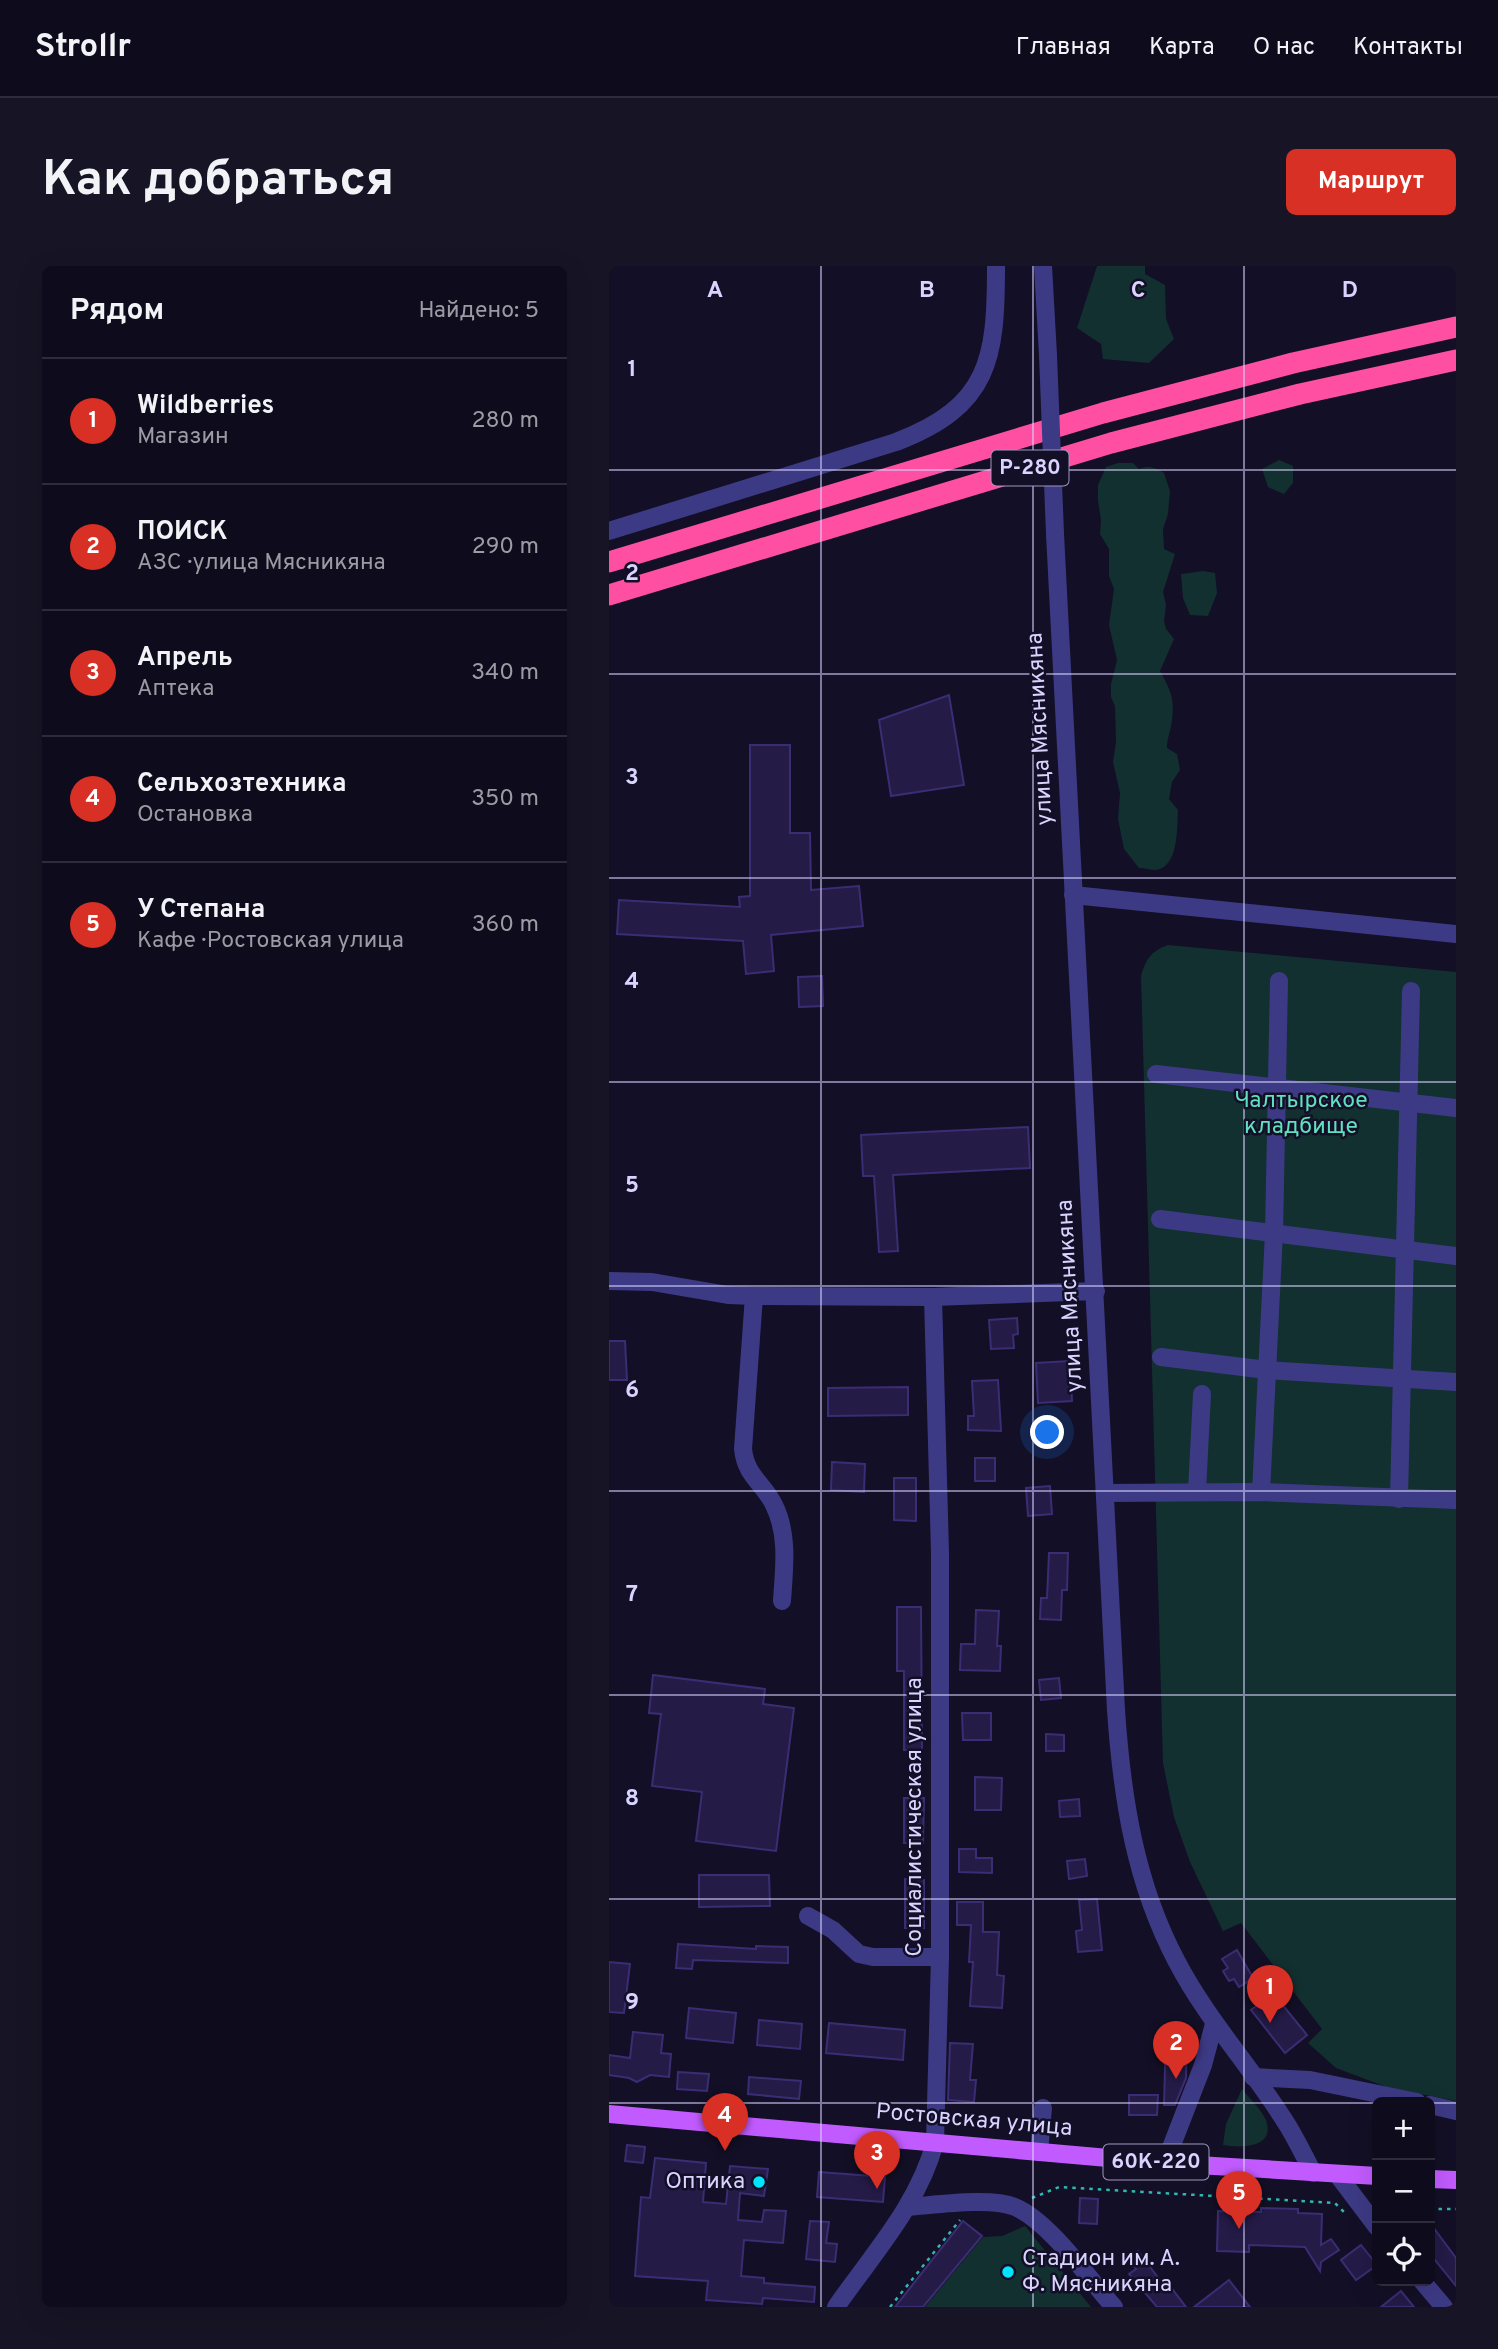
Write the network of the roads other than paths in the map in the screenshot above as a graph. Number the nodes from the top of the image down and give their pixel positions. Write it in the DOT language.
graph roads {
  1 [pos="996,266"];
  2 [pos="1043,266"];
  3 [pos="1456,327"];
  4 [pos="1456,360"];
  5 [pos="609,531"];
  6 [pos="609,562"];
  7 [pos="609,595"];
  8 [pos="1073,895"];
  9 [pos="1456,934"];
  10 [pos="1279,981"];
  11 [pos="1411,990"];
  12 [pos="1156,1073"];
  13 [pos="1275,1086"];
  14 [pos="1408,1103"];
  15 [pos="1456,1108"];
  16 [pos="1160,1219"];
  17 [pos="1274,1233"];
  18 [pos="1405,1250"];
  19 [pos="1456,1256"];
  20 [pos="609,1280"];
  21 [pos="1096,1291"];
  22 [pos="754,1296"];
  23 [pos="933,1297"];
  24 [pos="1161,1357"];
  25 [pos="1267,1370"];
  26 [pos="1402,1380"];
  27 [pos="1456,1382"];
  28 [pos="1202,1394"];
  29 [pos="1197,1491"];
  30 [pos="1261,1492"];
  31 [pos="1105,1493"];
  32 [pos="1399,1499"];
  33 [pos="1456,1500"];
  34 [pos="782,1601"];
  35 [pos="809,1916"];
  36 [pos="940,1957"];
  37 [pos="1214,2024"];
  38 [pos="1253,2077"];
  39 [pos="1393,2097"];
  40 [pos="1435,2106"];
  41 [pos="1043,2108"];
  42 [pos="1456,2111"];
  43 [pos="609,2114"];
  44 [pos="935,2142"];
  45 [pos="1039,2152"];
  46 [pos="1165,2163"];
  47 [pos="1313,2173"];
  48 [pos="1338,2174"];
  49 [pos="1372,2176"];
  50 [pos="1435,2179"];
  51 [pos="1456,2180"];
  52 [pos="907,2207"];
  53 [pos="1374,2223"];
  54 [pos="1426,2286"];
  55 [pos="836,2307"];
  56 [pos="1114,2307"];
  57 [pos="1444,2307"];
  1 -- 5 [label="street"];
  2 -- 8 [label="street, улица Мясникяна, bridge"];
  3 -- 6 [label="highway, Р-280"];
  4 -- 7 [label="highway, Р-280"];
  8 -- 9 [label="street"];
  8 -- 21 [label="street, улица Мясникяна"];
  10 -- 13 [label="street"];
  11 -- 14 [label="street"];
  12 -- 13 [label="street"];
  13 -- 14 [label="street"];
  13 -- 17 [label="street"];
  14 -- 15 [label="street"];
  14 -- 18 [label="street"];
  16 -- 17 [label="street"];
  17 -- 18 [label="street"];
  17 -- 25 [label="street"];
  18 -- 19 [label="street"];
  18 -- 26 [label="street"];
  20 -- 22 [label="street"];
  21 -- 23 [label="street"];
  21 -- 31 [label="street, улица Мясникяна"];
  22 -- 23 [label="street"];
  22 -- 34 [label="street"];
  23 -- 36 [label="street, Социалистическая улица"];
  24 -- 25 [label="street"];
  25 -- 26 [label="street"];
  25 -- 30 [label="street"];
  26 -- 27 [label="street"];
  26 -- 32 [label="street"];
  28 -- 29 [label="street"];
  29 -- 30 [label="street"];
  29 -- 31 [label="street"];
  30 -- 32 [label="street"];
  31 -- 37 [label="street, улица Мясникяна"];
  32 -- 33 [label="street"];
  35 -- 36 [label="street"];
  36 -- 44 [label="street, Социалистическая улица"];
  37 -- 38 [label="street, улица Мясникяна"];
  37 -- 46 [label="street"];
  38 -- 39 [label="street"];
  38 -- 47 [label="street, улица Мясникяна"];
  40 -- 42 [label="street"];
  41 -- 45 [label="street"];
  43 -- 44 [label="main road, Ростовская улица / 60К-220"];
  44 -- 45 [label="main road, Ростовская улица / 60К-220"];
  44 -- 52 [label="street, Социалистическая улица"];
  45 -- 46 [label="main road, Ростовская улица / 60К-220"];
  46 -- 47 [label="main road, Ростовская улица / 60К-220"];
  47 -- 48 [label="main road, Ростовская улица / 60К-220"];
  48 -- 49 [label="main road, Ростовская улица / 60К-220"];
  48 -- 53 [label="street"];
  50 -- 51 [label="main road"];
  52 -- 55 [label="street, Социалистическая улица"];
  52 -- 56 [label="street"];
  54 -- 57 [label="street"];
}
